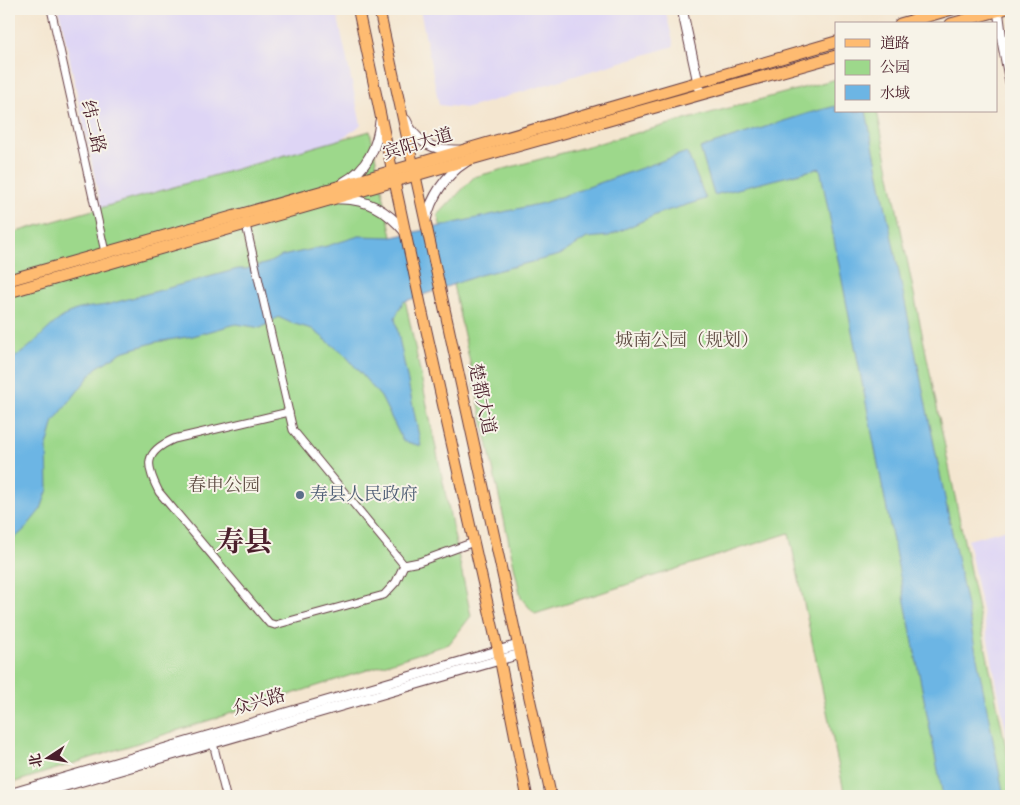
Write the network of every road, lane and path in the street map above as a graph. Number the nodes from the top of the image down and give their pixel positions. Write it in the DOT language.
graph roads {
  1 [pos="51,9"];
  2 [pos="358,9"];
  3 [pos="379,9"];
  4 [pos="682,9"];
  5 [pos="952,9"];
  6 [pos="1000,9"];
  7 [pos="907,22"];
  8 [pos="958,22"];
  9 [pos="835,42"];
  10 [pos="835,56"];
  11 [pos="698,82"];
  12 [pos="1011,86"];
  13 [pos="701,94"];
  14 [pos="401,109"];
  15 [pos="381,116"];
  16 [pos="470,154"];
  17 [pos="415,170"];
  18 [pos="394,176"];
  19 [pos="334,194"];
  20 [pos="246,225"];
  21 [pos="426,225"];
  22 [pos="406,234"];
  23 [pos="105,252"];
  24 [pos="9,280"];
  25 [pos="9,292"];
  26 [pos="289,412"];
  27 [pos="474,542"];
  28 [pos="404,565"];
  29 [pos="498,650"];
  30 [pos="519,650"];
  31 [pos="212,739"];
  32 [pos="9,794"];
  33 [pos="31,796"];
  34 [pos="226,796"];
  35 [pos="527,796"];
  36 [pos="551,796"];
  1 -- 23 [label="street, 纬二路"];
  2 -- 15 [label="main road"];
  3 -- 14 [label="main road, 楚都大道"];
  4 -- 11 [label="street"];
  5 -- 7 [label="highway"];
  6 -- 8 [label="highway"];
  6 -- 12 [label="street"];
  9 -- 11 [label="highway, 宾阳大道"];
  10 -- 13 [label="highway, 宾阳大道"];
  11 -- 13 [label="street"];
  11 -- 16 [label="highway, 宾阳大道"];
  13 -- 16 [label="highway, 宾阳大道"];
  14 -- 16 [label="street"];
  14 -- 17 [label="main road, 楚都大道"];
  15 -- 18 [label="main road"];
  15 -- 19 [label="street"];
  16 -- 17 [label="highway, 宾阳大道"];
  16 -- 21 [label="street"];
  17 -- 18 [label="highway, 宾阳大道"];
  17 -- 21 [label="main road, 楚都大道"];
  18 -- 19 [label="highway, 宾阳大道"];
  18 -- 22 [label="main road"];
  19 -- 20 [label="highway, 宾阳大道"];
  19 -- 22 [label="street"];
  19 -- 23 [label="highway, 宾阳大道"];
  20 -- 25 [label="highway, 宾阳大道"];
  20 -- 26 [label="street"];
  21 -- 30 [label="main road, 楚都大道"];
  22 -- 27 [label="main road"];
  23 -- 24 [label="highway, 宾阳大道"];
  26 -- 28 [label="street"];
  26 -- 28 [label="street"];
  27 -- 28 [label="street"];
  27 -- 29 [label="main road"];
  29 -- 30 [label="street, 众兴路"];
  29 -- 31 [label="street, 众兴路"];
  29 -- 35 [label="main road"];
  30 -- 31 [label="street, 众兴路"];
  30 -- 36 [label="main road, 楚都大道"];
  31 -- 32 [label="street, 众兴路"];
  31 -- 33 [label="street, 众兴路"];
  31 -- 34 [label="street"];
}
